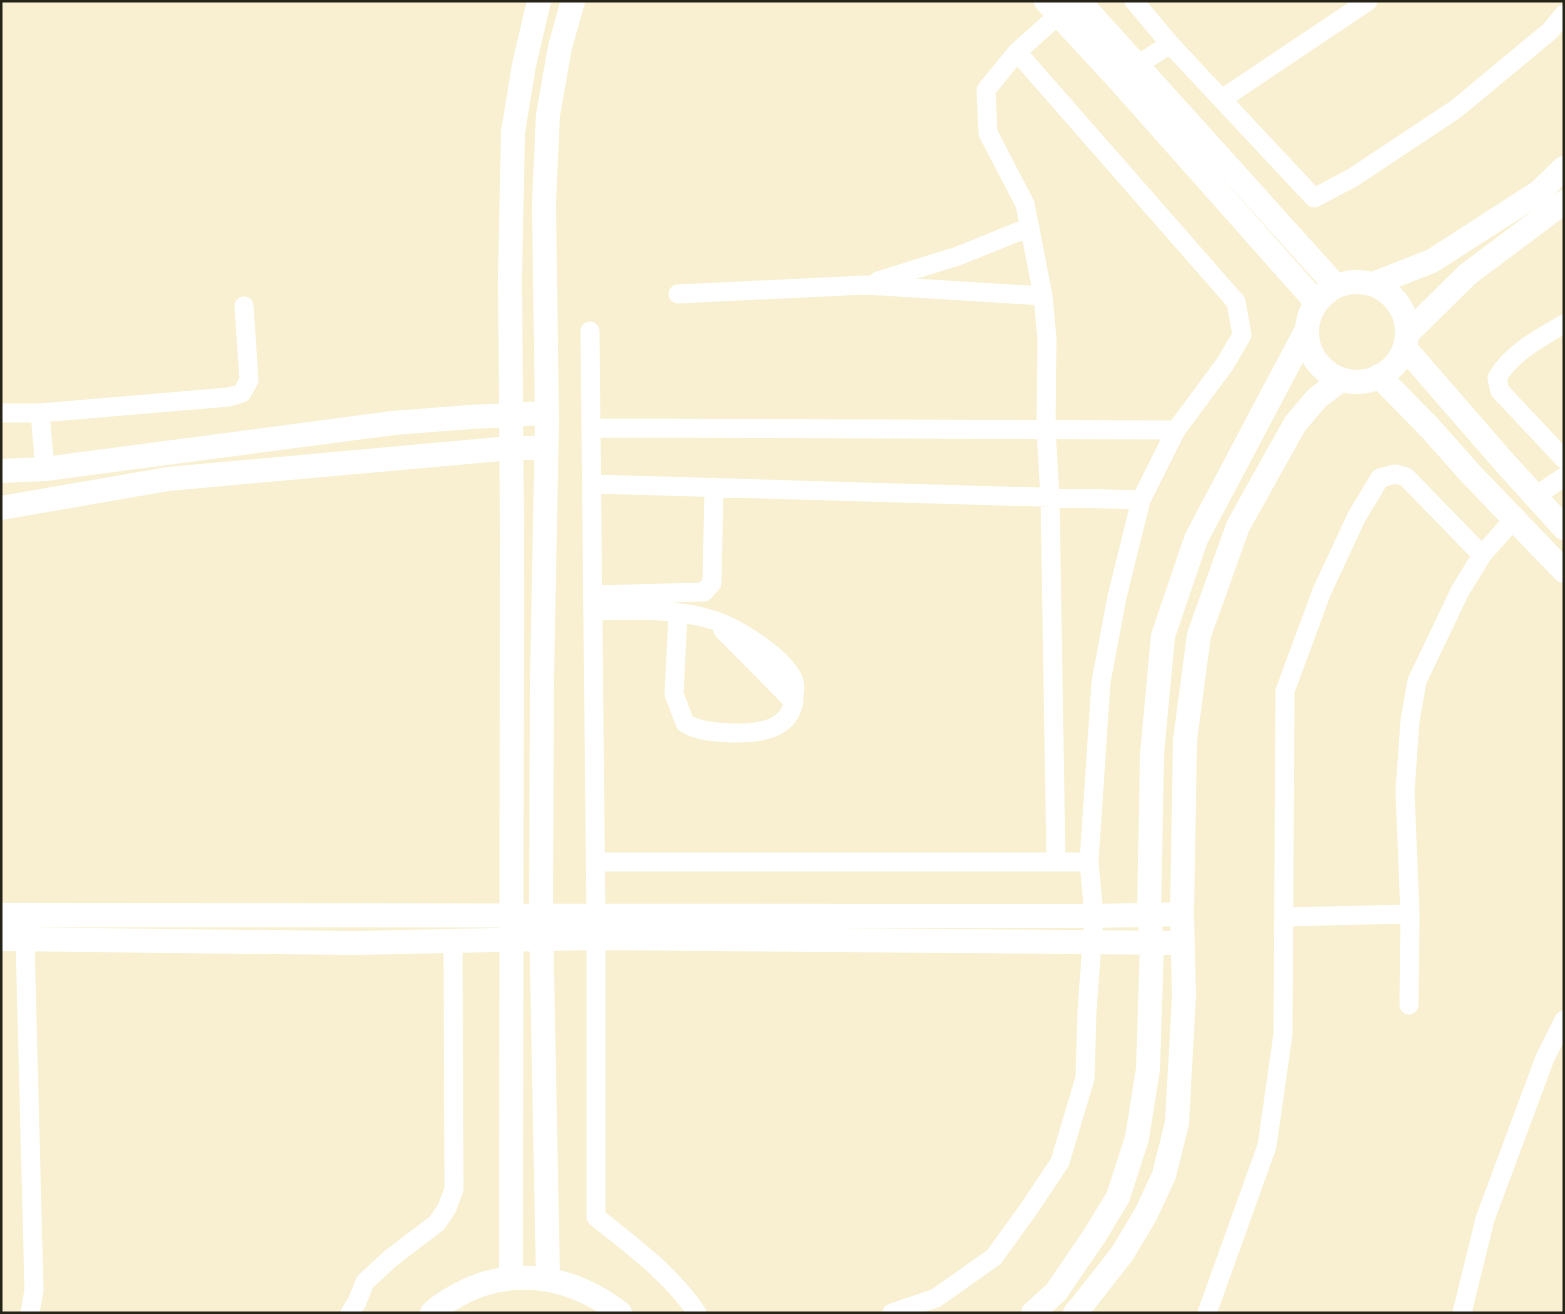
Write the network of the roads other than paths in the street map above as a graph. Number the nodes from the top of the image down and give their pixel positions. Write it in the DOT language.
graph roads {
  1 [pos="539,1"];
  2 [pos="573,1"];
  3 [pos="1079,1"];
  4 [pos="1134,1"];
  5 [pos="1368,1"];
  6 [pos="1060,5"];
  7 [pos="1564,14"];
  8 [pos="1170,44"];
  9 [pos="1017,52"];
  10 [pos="1136,66"];
  11 [pos="1222,99"];
  12 [pos="1564,168"];
  13 [pos="1564,202"];
  14 [pos="1030,227"];
  15 [pos="1373,284"];
  16 [pos="865,285"];
  17 [pos="1336,286"];
  18 [pos="678,294"];
  19 [pos="1043,296"];
  20 [pos="1316,302"];
  21 [pos="244,306"];
  22 [pos="1564,324"];
  23 [pos="590,331"];
  24 [pos="1306,332"];
  25 [pos="1406,340"];
  26 [pos="1379,376"];
  27 [pos="1341,380"];
  28 [pos="1,413"];
  29 [pos="40,413"];
  30 [pos="546,413"];
  31 [pos="511,416"];
  32 [pos="591,428"];
  33 [pos="1046,429"];
  34 [pos="1176,430"];
  35 [pos="511,448"];
  36 [pos="546,448"];
  37 [pos="1564,459"];
  38 [pos="46,469"];
  39 [pos="1,472"];
  40 [pos="1564,477"];
  41 [pos="592,484"];
  42 [pos="714,487"];
  43 [pos="1050,497"];
  44 [pos="1534,497"];
  45 [pos="1141,500"];
  46 [pos="1,508"];
  47 [pos="1514,519"];
  48 [pos="1564,528"];
  49 [pos="1482,556"];
  50 [pos="1564,571"];
  51 [pos="593,603"];
  52 [pos="678,613"];
  53 [pos="595,862"];
  54 [pos="1056,862"];
  55 [pos="1089,862"];
  56 [pos="1182,914"];
  57 [pos="1410,914"];
  58 [pos="1,915"];
  59 [pos="512,915"];
  60 [pos="1149,915"];
  61 [pos="541,916"];
  62 [pos="1094,916"];
  63 [pos="1284,917"];
  64 [pos="596,927"];
  65 [pos="1,939"];
  66 [pos="25,939"];
  67 [pos="512,940"];
  68 [pos="541,940"];
  69 [pos="453,941"];
  70 [pos="1092,942"];
  71 [pos="1152,942"];
  72 [pos="1183,943"];
  73 [pos="1409,1005"];
  74 [pos="1564,1020"];
  75 [pos="511,1278"];
  76 [pos="548,1279"];
  77 [pos="30,1313"];
  78 [pos="350,1313"];
  79 [pos="432,1313"];
  80 [pos="620,1313"];
  81 [pos="697,1313"];
  82 [pos="892,1313"];
  83 [pos="1033,1313"];
  84 [pos="1075,1313"];
  85 [pos="1207,1313"];
  86 [pos="1462,1313"];
  1 -- 31 [label="street"];
  2 -- 30 [label="street"];
  3 -- 10 [label="street"];
  4 -- 8 [label="street"];
  5 -- 11 [label="street"];
  6 -- 9 [label="street"];
  6 -- 20 [label="street"];
  7 -- 11 [label="street"];
  8 -- 10 [label="street"];
  8 -- 11 [label="street"];
  9 -- 14 [label="street"];
  9 -- 34 [label="street"];
  10 -- 17 [label="street"];
  12 -- 15 [label="street"];
  13 -- 25 [label="street"];
  14 -- 16 [label="street"];
  14 -- 19 [label="street"];
  15 -- 17 [label="street"];
  15 -- 25 [label="street"];
  16 -- 18 [label="street"];
  16 -- 19 [label="street"];
  17 -- 20 [label="street"];
  19 -- 33 [label="street"];
  20 -- 24 [label="street"];
  21 -- 29 [label="street"];
  22 -- 37 [label="street"];
  23 -- 32 [label="street"];
  24 -- 27 [label="street"];
  24 -- 60 [label="street"];
  25 -- 26 [label="street"];
  25 -- 44 [label="street"];
  26 -- 27 [label="street"];
  26 -- 47 [label="street"];
  27 -- 56 [label="street"];
  28 -- 29 [label="street"];
  29 -- 38 [label="street"];
  30 -- 31 [label="street"];
  30 -- 36 [label="street"];
  31 -- 35 [label="street"];
  31 -- 38 [label="street"];
  32 -- 33 [label="street"];
  32 -- 41 [label="street"];
  33 -- 34 [label="street"];
  33 -- 43 [label="street"];
  34 -- 45 [label="street"];
  35 -- 36 [label="street"];
  35 -- 46 [label="street"];
  35 -- 59 [label="street"];
  36 -- 61 [label="street"];
  38 -- 39 [label="street"];
  40 -- 44 [label="street"];
  41 -- 42 [label="street"];
  41 -- 51 [label="street"];
  42 -- 43 [label="street"];
  42 -- 51 [label="street"];
  43 -- 45 [label="street"];
  43 -- 54 [label="street"];
  44 -- 48 [label="street"];
  45 -- 55 [label="street"];
  47 -- 49 [label="street"];
  47 -- 50 [label="street"];
  49 -- 57 [label="street"];
  49 -- 63 [label="street"];
  51 -- 52 [label="street"];
  51 -- 53 [label="street"];
  52 -- 52 [label="street"];
  53 -- 54 [label="street"];
  53 -- 64 [label="street"];
  54 -- 55 [label="street"];
  55 -- 62 [label="street"];
  56 -- 60 [label="street"];
  56 -- 72 [label="street"];
  57 -- 63 [label="street"];
  57 -- 73 [label="street"];
  58 -- 59 [label="street"];
  59 -- 61 [label="street"];
  59 -- 67 [label="street"];
  60 -- 62 [label="street"];
  60 -- 71 [label="street"];
  61 -- 64 [label="street"];
  61 -- 68 [label="street"];
  62 -- 64 [label="street"];
  62 -- 70 [label="street"];
  63 -- 85 [label="street"];
  64 -- 68 [label="street"];
  64 -- 70 [label="street"];
  64 -- 81 [label="street"];
  65 -- 66 [label="street"];
  66 -- 69 [label="street"];
  66 -- 77 [label="street"];
  67 -- 68 [label="street"];
  67 -- 69 [label="street"];
  67 -- 75 [label="street"];
  68 -- 76 [label="street"];
  69 -- 78 [label="street"];
  70 -- 71 [label="street"];
  70 -- 82 [label="street"];
  71 -- 72 [label="street"];
  71 -- 83 [label="street"];
  72 -- 84 [label="street"];
  74 -- 86 [label="street"];
  75 -- 76 [label="street"];
  75 -- 79 [label="street"];
  76 -- 80 [label="street"];
}
